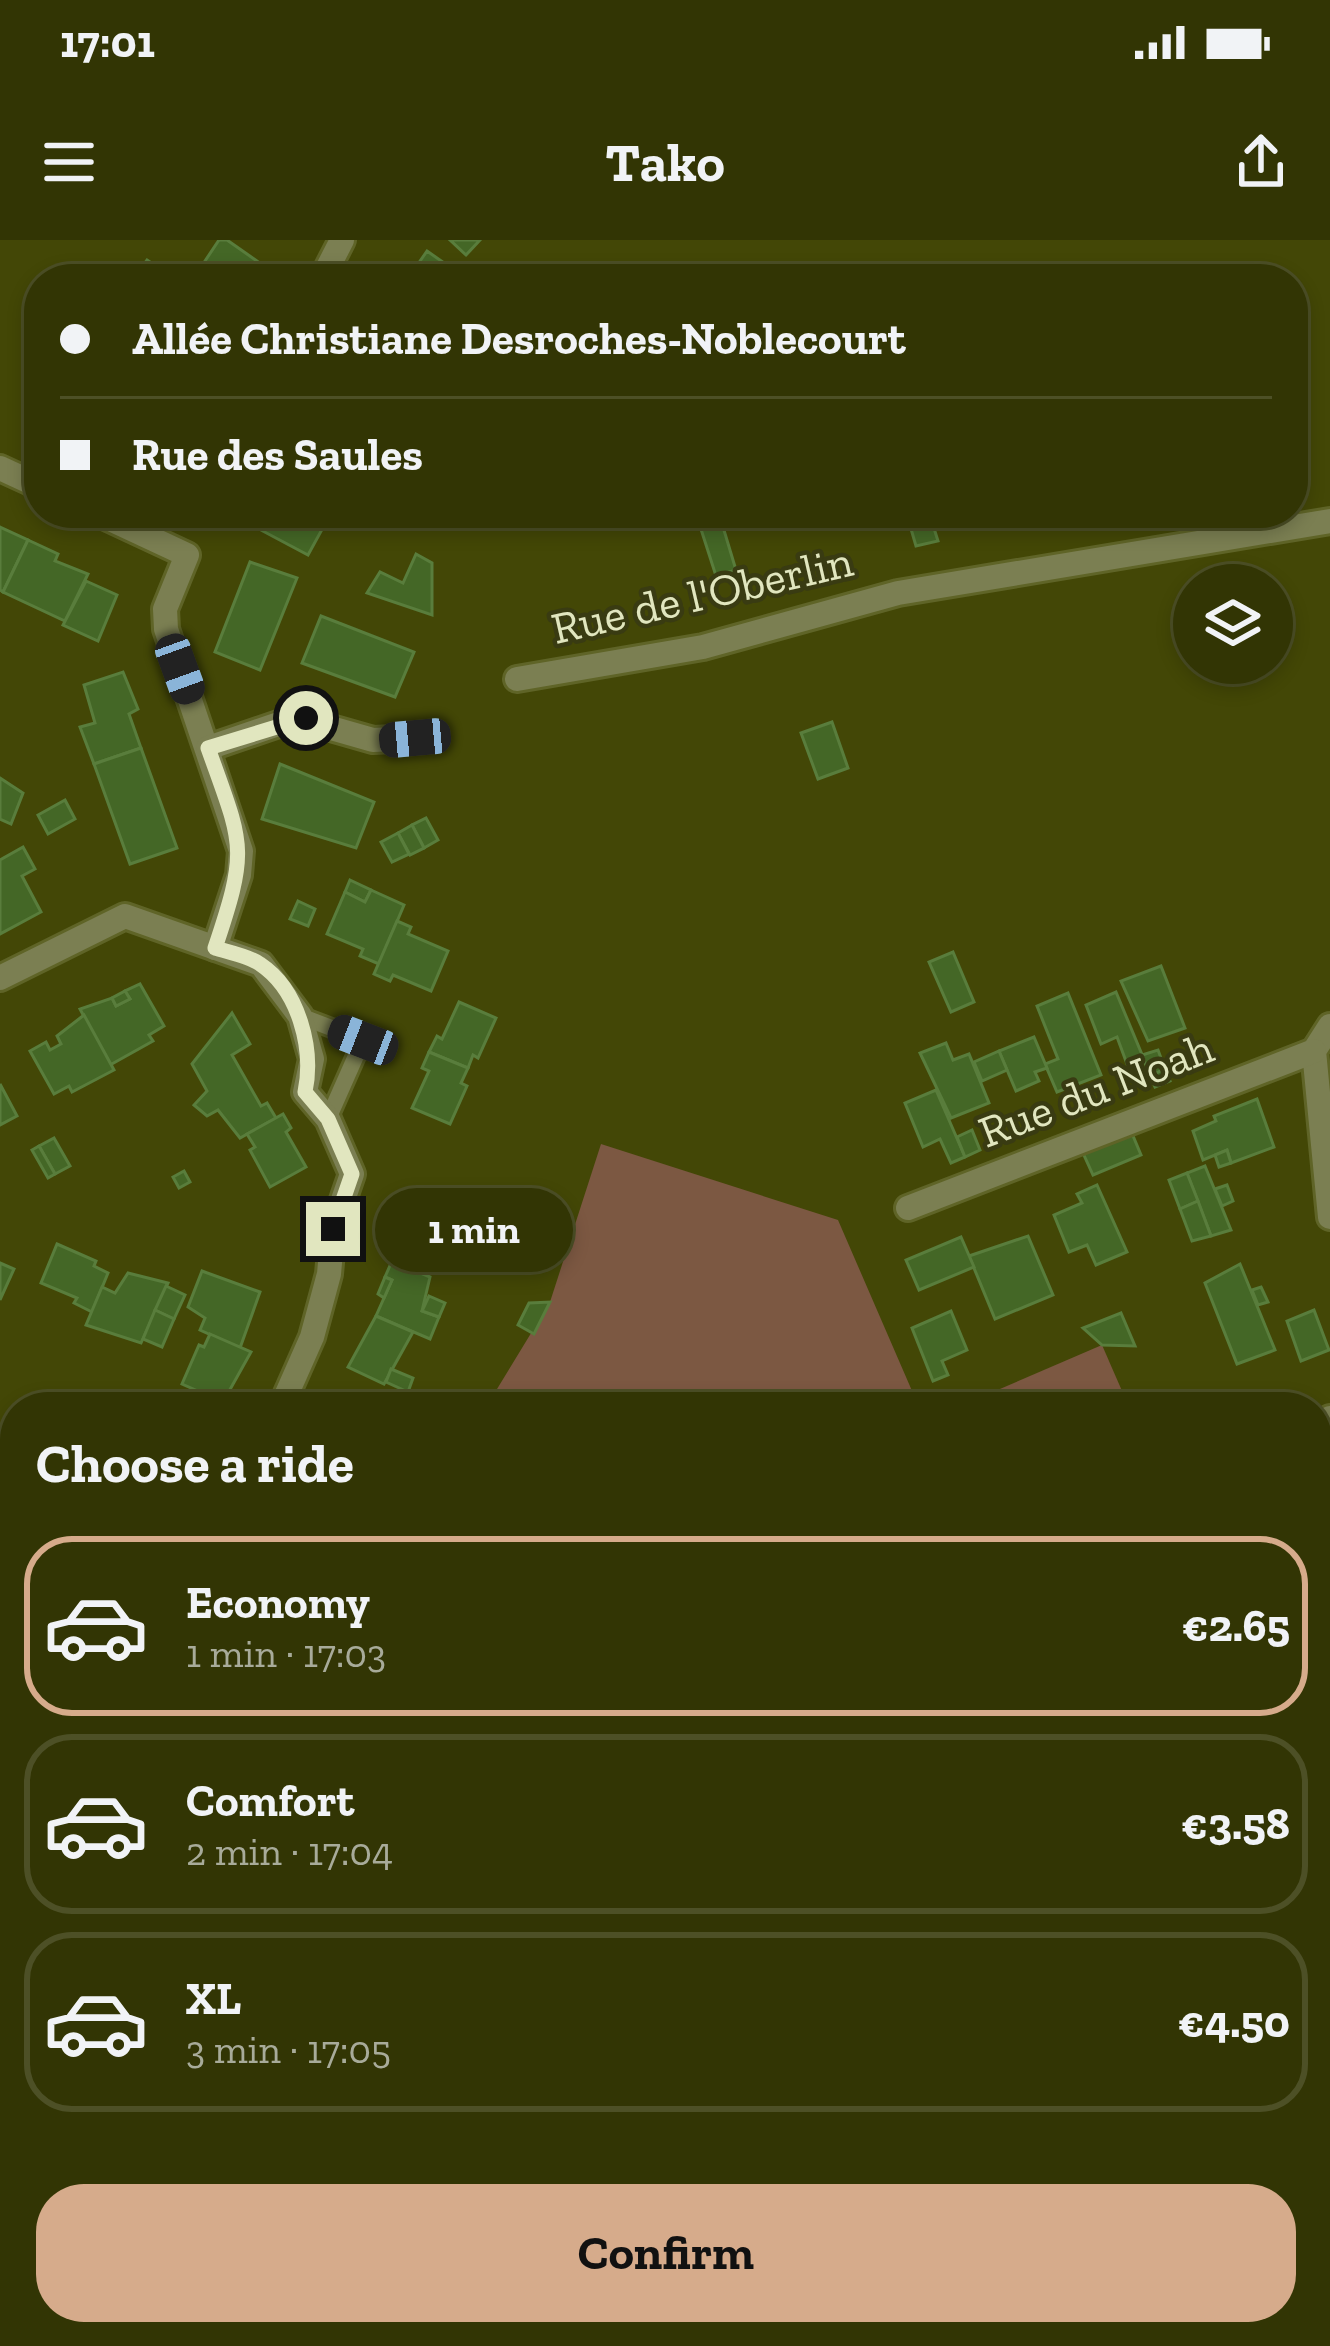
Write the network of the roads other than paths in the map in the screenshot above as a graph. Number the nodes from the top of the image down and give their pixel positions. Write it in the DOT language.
graph roads {
  1 [pos="130,528"];
  2 [pos="1288,528"];
  3 [pos="517,679"];
  4 [pos="415,738"];
  5 [pos="208,748"];
  6 [pos="215,948"];
  7 [pos="0,977"];
  8 [pos="300,1016"];
  9 [pos="1330,1026"];
  10 [pos="1314,1051"];
  11 [pos="328,1119"];
  12 [pos="908,1208"];
  13 [pos="1330,1217"];
  14 [pos="288,1392"];
  1 -- 5 [label="street"];
  2 -- 3 [label="street, Rue de l'Oberlin"];
  4 -- 5 [label="street"];
  5 -- 6 [label="street"];
  6 -- 7 [label="street"];
  6 -- 8 [label="street"];
  8 -- 11 [label="street"];
  8 -- 11 [label="lane"];
  9 -- 10 [label="street"];
  10 -- 12 [label="street, Rue du Noah"];
  10 -- 13 [label="street"];
  11 -- 14 [label="street"];
}
